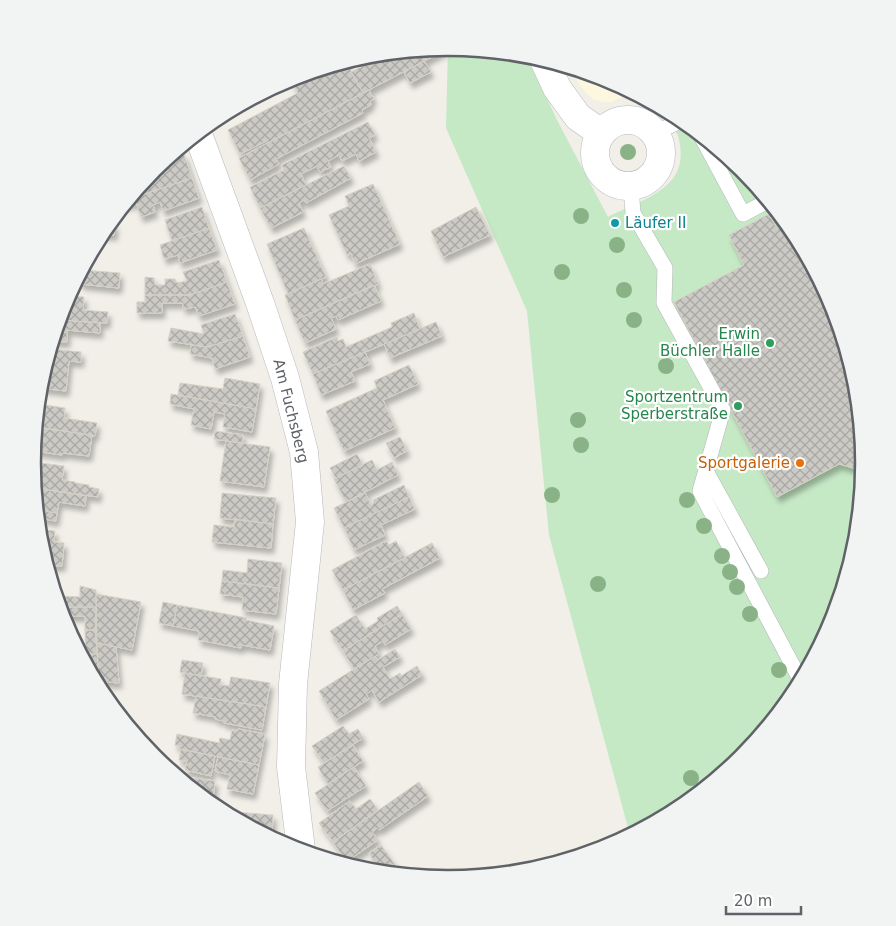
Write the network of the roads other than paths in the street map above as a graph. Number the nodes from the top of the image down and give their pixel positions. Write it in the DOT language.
graph roads {
  1 [pos="548,69"];
  2 [pos="673,124"];
  3 [pos="601,133"];
  4 [pos="655,133"];
  5 [pos="200,140"];
  6 [pos="709,151"];
  7 [pos="631,187"];
  8 [pos="762,204"];
  9 [pos="706,471"];
  10 [pos="761,572"];
  11 [pos="797,672"];
  12 [pos="300,842"];
  1 -- 3 [label="street"];
  2 -- 4 [label="lane"];
  3 -- 4 [label="street"];
  3 -- 7 [label="street"];
  4 -- 7 [label="street"];
  5 -- 12 [label="street, Am Fuchsberg"];
  6 -- 8 [label="lane"];
  7 -- 9 [label="lane"];
  9 -- 10 [label="lane"];
  9 -- 11 [label="lane"];
}
